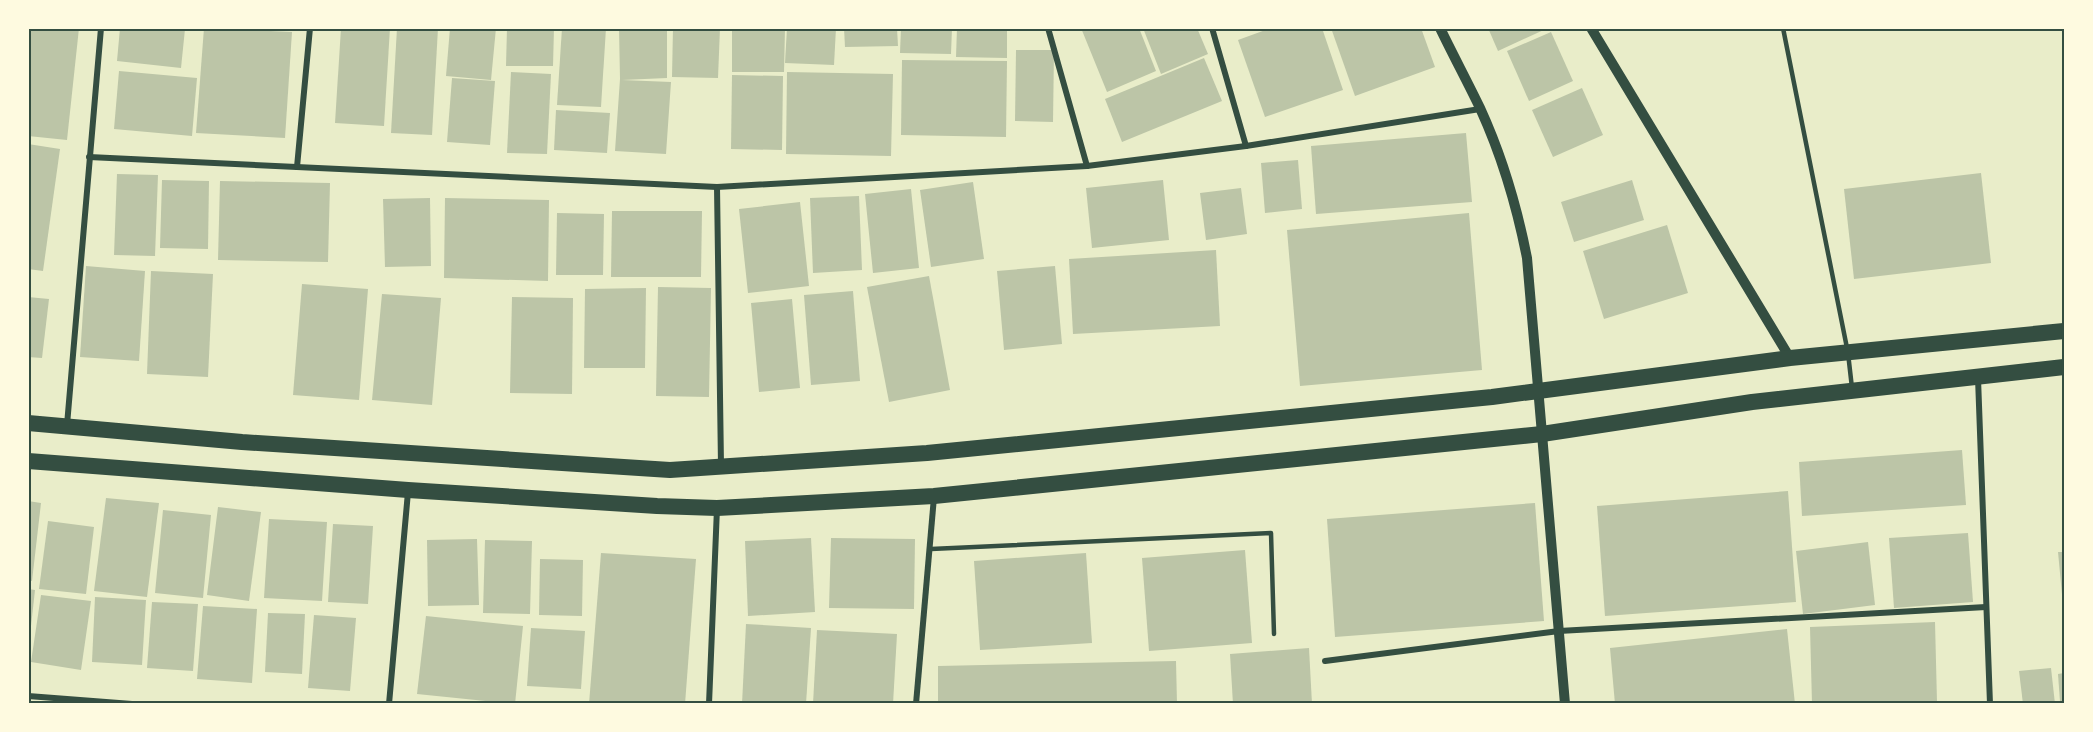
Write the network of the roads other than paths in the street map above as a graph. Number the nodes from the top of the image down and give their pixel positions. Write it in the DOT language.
graph roads {
  1 [pos="101,28"];
  2 [pos="310,28"];
  3 [pos="1048,28"];
  4 [pos="1212,28"];
  5 [pos="1440,28"];
  6 [pos="1591,28"];
  7 [pos="1783,28"];
  8 [pos="1480,109"];
  9 [pos="1246,146"];
  10 [pos="89,157"];
  11 [pos="1087,166"];
  12 [pos="297,167"];
  13 [pos="717,187"];
  14 [pos="2064,331"];
  15 [pos="1848,353"];
  16 [pos="1790,358"];
  17 [pos="2064,367"];
  18 [pos="1978,378"];
  19 [pos="1539,392"];
  20 [pos="1853,392"];
  21 [pos="28,423"];
  22 [pos="67,427"];
  23 [pos="1542,434"];
  24 [pos="28,461"];
  25 [pos="721,466"];
  26 [pos="408,490"];
  27 [pos="934,496"];
  28 [pos="717,508"];
  29 [pos="930,549"];
  30 [pos="1986,607"];
  31 [pos="1559,632"];
  32 [pos="1274,634"];
  33 [pos="1325,661"];
  34 [pos="28,696"];
  35 [pos="132,704"];
  36 [pos="389,704"];
  37 [pos="709,704"];
  38 [pos="916,704"];
  39 [pos="1565,704"];
  40 [pos="1990,704"];
  1 -- 10 [label="street"];
  2 -- 12 [label="street"];
  3 -- 11 [label="street"];
  4 -- 9 [label="street"];
  5 -- 8 [label="street"];
  6 -- 16 [label="street"];
  7 -- 15 [label="lane"];
  8 -- 9 [label="street"];
  8 -- 19 [label="street"];
  9 -- 11 [label="street"];
  10 -- 12 [label="street"];
  10 -- 22 [label="street"];
  11 -- 13 [label="street"];
  12 -- 13 [label="street"];
  13 -- 25 [label="street"];
  14 -- 15 [label="highway"];
  15 -- 16 [label="highway"];
  15 -- 20 [label="lane"];
  16 -- 19 [label="highway"];
  17 -- 18 [label="highway"];
  18 -- 20 [label="highway"];
  18 -- 30 [label="street"];
  19 -- 23 [label="street"];
  19 -- 25 [label="highway"];
  20 -- 23 [label="highway"];
  21 -- 22 [label="highway"];
  22 -- 25 [label="highway"];
  23 -- 27 [label="highway"];
  23 -- 31 [label="street"];
  24 -- 26 [label="highway"];
  26 -- 28 [label="highway"];
  26 -- 36 [label="street"];
  27 -- 28 [label="highway"];
  27 -- 29 [label="street"];
  28 -- 37 [label="street"];
  29 -- 32 [label="lane"];
  29 -- 38 [label="street"];
  30 -- 31 [label="street"];
  30 -- 40 [label="street"];
  31 -- 33 [label="street"];
  31 -- 39 [label="street"];
  34 -- 35 [label="street"];
}
